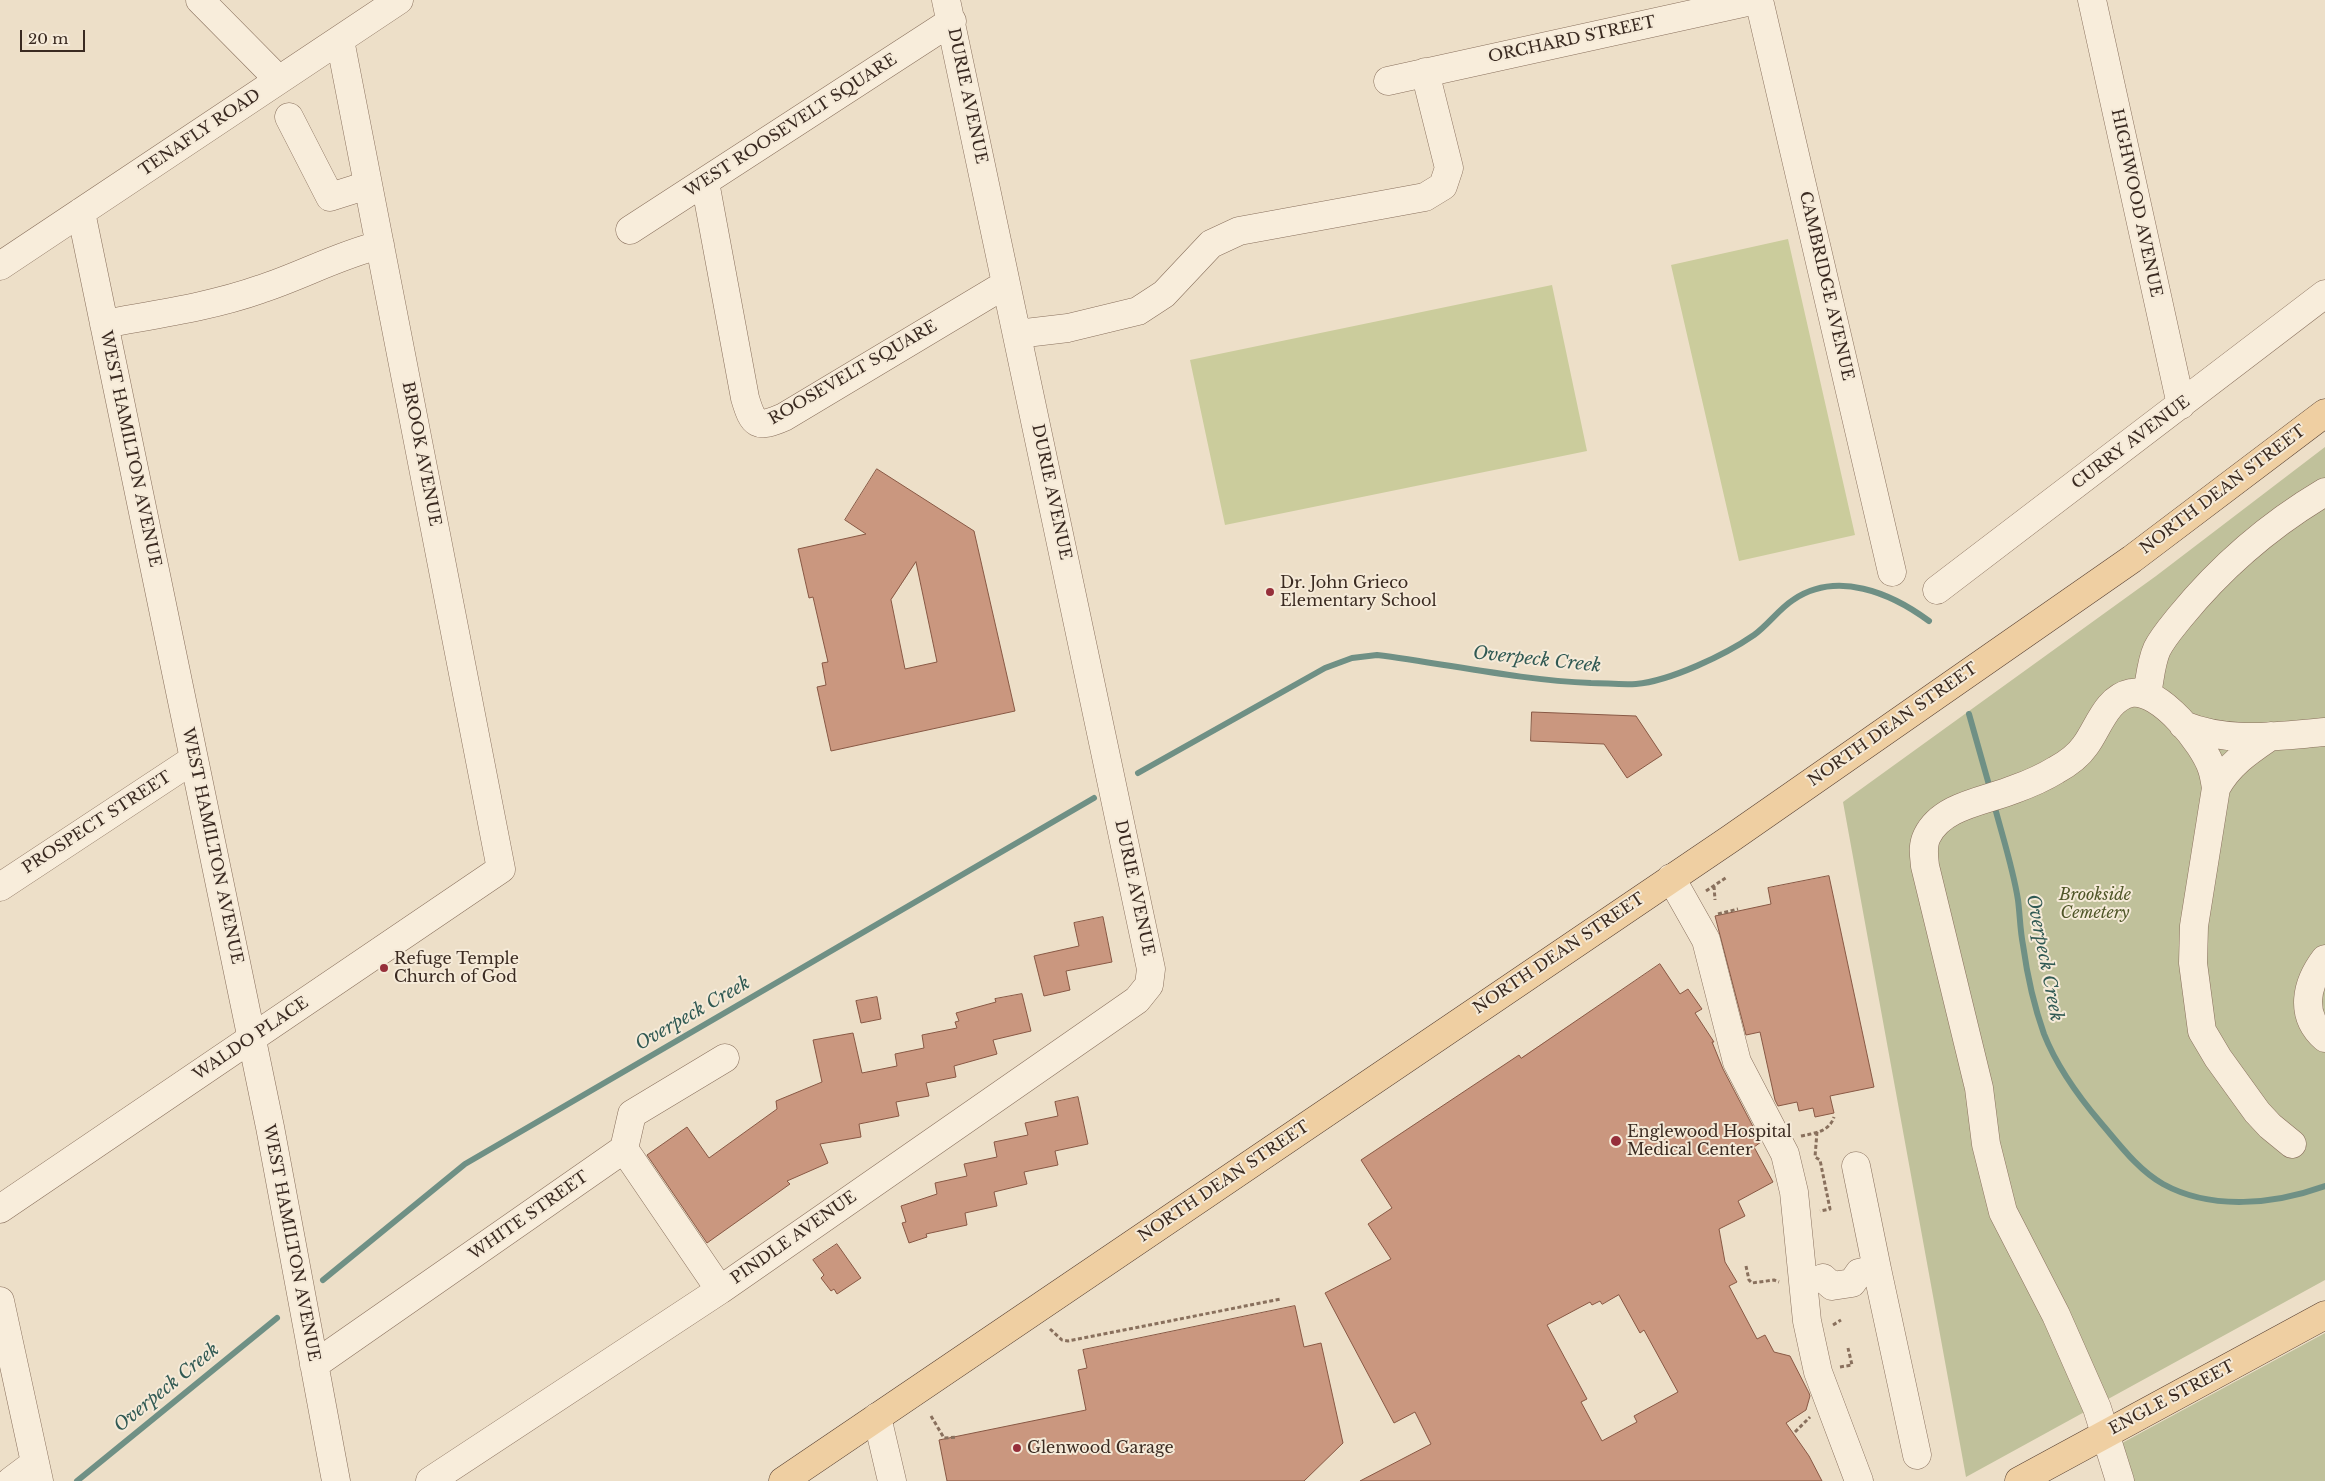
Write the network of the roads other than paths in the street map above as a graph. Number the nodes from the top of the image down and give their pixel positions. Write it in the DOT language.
graph roads {
  1 [pos="200,0"];
  2 [pos="399,0"];
  3 [pos="1758,0"];
  4 [pos="2092,0"];
  5 [pos="949,11"];
  6 [pos="340,40"];
  7 [pos="1425,72"];
  8 [pos="278,80"];
  9 [pos="1388,80"];
  10 [pos="289,117"];
  11 [pos="705,182"];
  12 [pos="368,185"];
  13 [pos="81,212"];
  14 [pos="630,230"];
  15 [pos="380,245"];
  16 [pos="0,266"];
  17 [pos="1006,284"];
  18 [pos="2325,294"];
  19 [pos="104,324"];
  20 [pos="1017,334"];
  21 [pos="2181,405"];
  22 [pos="2325,413"];
  23 [pos="2325,492"];
  24 [pos="1892,572"];
  25 [pos="1937,590"];
  26 [pos="2147,694"];
  27 [pos="2183,725"];
  28 [pos="2325,732"];
  29 [pos="2271,736"];
  30 [pos="194,759"];
  31 [pos="2216,788"];
  32 [pos="502,869"];
  33 [pos="1671,878"];
  34 [pos="0,887"];
  35 [pos="2325,960"];
  36 [pos="1149,984"];
  37 [pos="2325,1038"];
  38 [pos="251,1039"];
  39 [pos="725,1058"];
  40 [pos="2292,1144"];
  41 [pos="624,1149"];
  42 [pos="1856,1166"];
  43 [pos="0,1209"];
  44 [pos="1868,1271"];
  45 [pos="1813,1280"];
  46 [pos="720,1290"];
  47 [pos="0,1301"];
  48 [pos="2325,1315"];
  49 [pos="314,1365"];
  50 [pos="877,1417"];
  51 [pos="2105,1434"];
  52 [pos="1917,1455"];
  53 [pos="37,1472"];
  54 [pos="11,1481"];
  55 [pos="336,1481"];
  56 [pos="430,1481"];
  57 [pos="783,1481"];
  58 [pos="892,1481"];
  59 [pos="1859,1481"];
  60 [pos="2019,1481"];
  61 [pos="2120,1481"];
  1 -- 8 [label="street"];
  2 -- 6 [label="street, TENAFLY ROAD"];
  3 -- 7 [label="street, ORCHARD STREET"];
  3 -- 24 [label="street, CAMBRIDGE AVENUE"];
  4 -- 21 [label="street, HIGHWOOD AVENUE"];
  5 -- 11 [label="street, WEST ROOSEVELT SQUARE"];
  5 -- 17 [label="street, DURIE AVENUE"];
  6 -- 8 [label="street, TENAFLY ROAD"];
  6 -- 12 [label="street, BROOK AVENUE"];
  7 -- 9 [label="street, ORCHARD STREET"];
  7 -- 20 [label="street"];
  8 -- 13 [label="street, TENAFLY ROAD"];
  10 -- 12 [label="street"];
  11 -- 14 [label="street, WEST ROOSEVELT SQUARE"];
  11 -- 17 [label="street, ROOSEVELT SQUARE"];
  12 -- 15 [label="street, BROOK AVENUE"];
  13 -- 16 [label="street, TENAFLY ROAD"];
  13 -- 19 [label="street, WEST HAMILTON AVENUE"];
  15 -- 19 [label="street"];
  15 -- 32 [label="street, BROOK AVENUE"];
  17 -- 20 [label="street, DURIE AVENUE"];
  18 -- 21 [label="street, CURRY AVENUE"];
  19 -- 30 [label="street, WEST HAMILTON AVENUE"];
  20 -- 36 [label="street, DURIE AVENUE"];
  21 -- 25 [label="street, CURRY AVENUE"];
  22 -- 33 [label="main road, NORTH DEAN STREET"];
  23 -- 26 [label="street"];
  26 -- 27 [label="street"];
  26 -- 51 [label="street"];
  27 -- 29 [label="street"];
  27 -- 31 [label="street"];
  28 -- 29 [label="street"];
  29 -- 31 [label="street"];
  30 -- 34 [label="street, PROSPECT STREET"];
  30 -- 38 [label="street, WEST HAMILTON AVENUE"];
  31 -- 40 [label="street"];
  32 -- 38 [label="street, WALDO PLACE"];
  33 -- 45 [label="street"];
  33 -- 50 [label="main road, NORTH DEAN STREET"];
  35 -- 37 [label="street"];
  36 -- 46 [label="street, PINDLE AVENUE"];
  38 -- 43 [label="street, WALDO PLACE"];
  38 -- 49 [label="street, WEST HAMILTON AVENUE"];
  39 -- 41 [label="street"];
  41 -- 46 [label="street"];
  41 -- 49 [label="street, WHITE STREET"];
  42 -- 44 [label="street"];
  44 -- 45 [label="street"];
  44 -- 52 [label="street"];
  45 -- 59 [label="street"];
  46 -- 56 [label="street, PINDLE AVENUE"];
  47 -- 53 [label="street"];
  48 -- 51 [label="main road, ENGLE STREET"];
  49 -- 55 [label="street, WEST HAMILTON AVENUE"];
  50 -- 57 [label="main road, NORTH DEAN STREET"];
  50 -- 58 [label="street"];
  51 -- 60 [label="main road, ENGLE STREET"];
  51 -- 61 [label="street"];
  53 -- 54 [label="street"];
}
